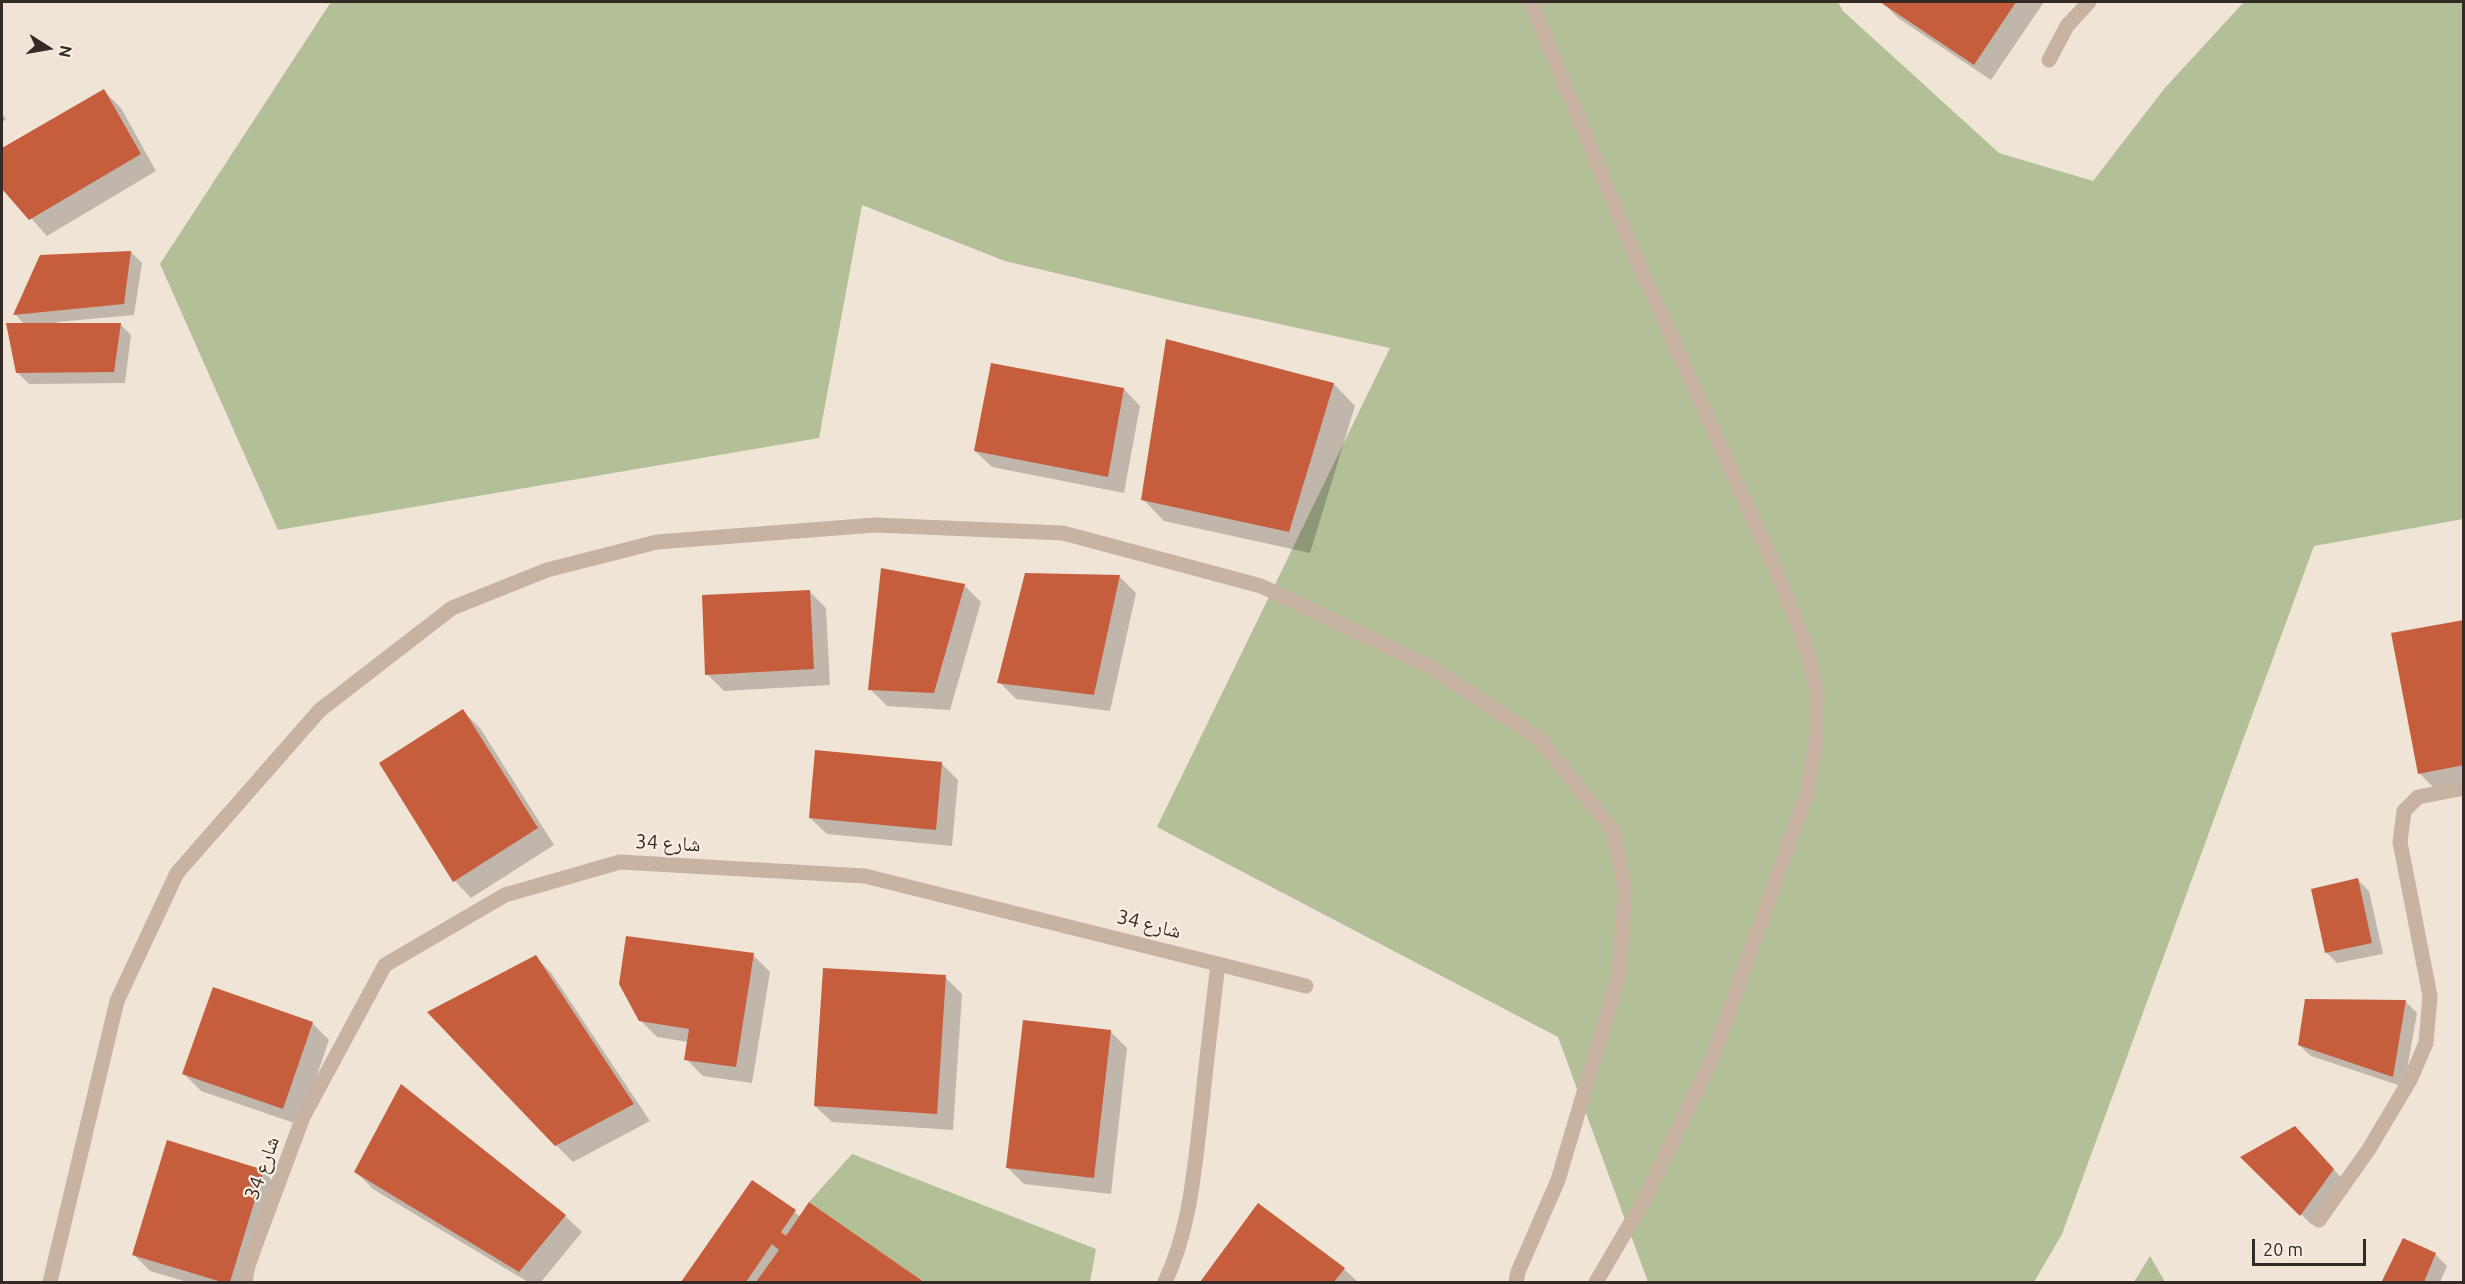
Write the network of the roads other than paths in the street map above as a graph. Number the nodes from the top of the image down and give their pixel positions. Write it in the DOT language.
graph roads {
  1 [pos="1531,2"];
  2 [pos="2089,2"];
  3 [pos="2049,60"];
  4 [pos="2463,788"];
  5 [pos="1218,964"];
  6 [pos="1306,986"];
  7 [pos="2319,1220"];
  8 [pos="50,1282"];
  9 [pos="245,1282"];
  10 [pos="1165,1282"];
  11 [pos="1516,1282"];
  12 [pos="1596,1282"];
  1 -- 12 [label="street"];
  2 -- 3 [label="street"];
  4 -- 7 [label="street"];
  5 -- 6 [label="street, شارع 34"];
  5 -- 9 [label="street, شارع 34"];
  5 -- 10 [label="street"];
  8 -- 11 [label="street"];
}
